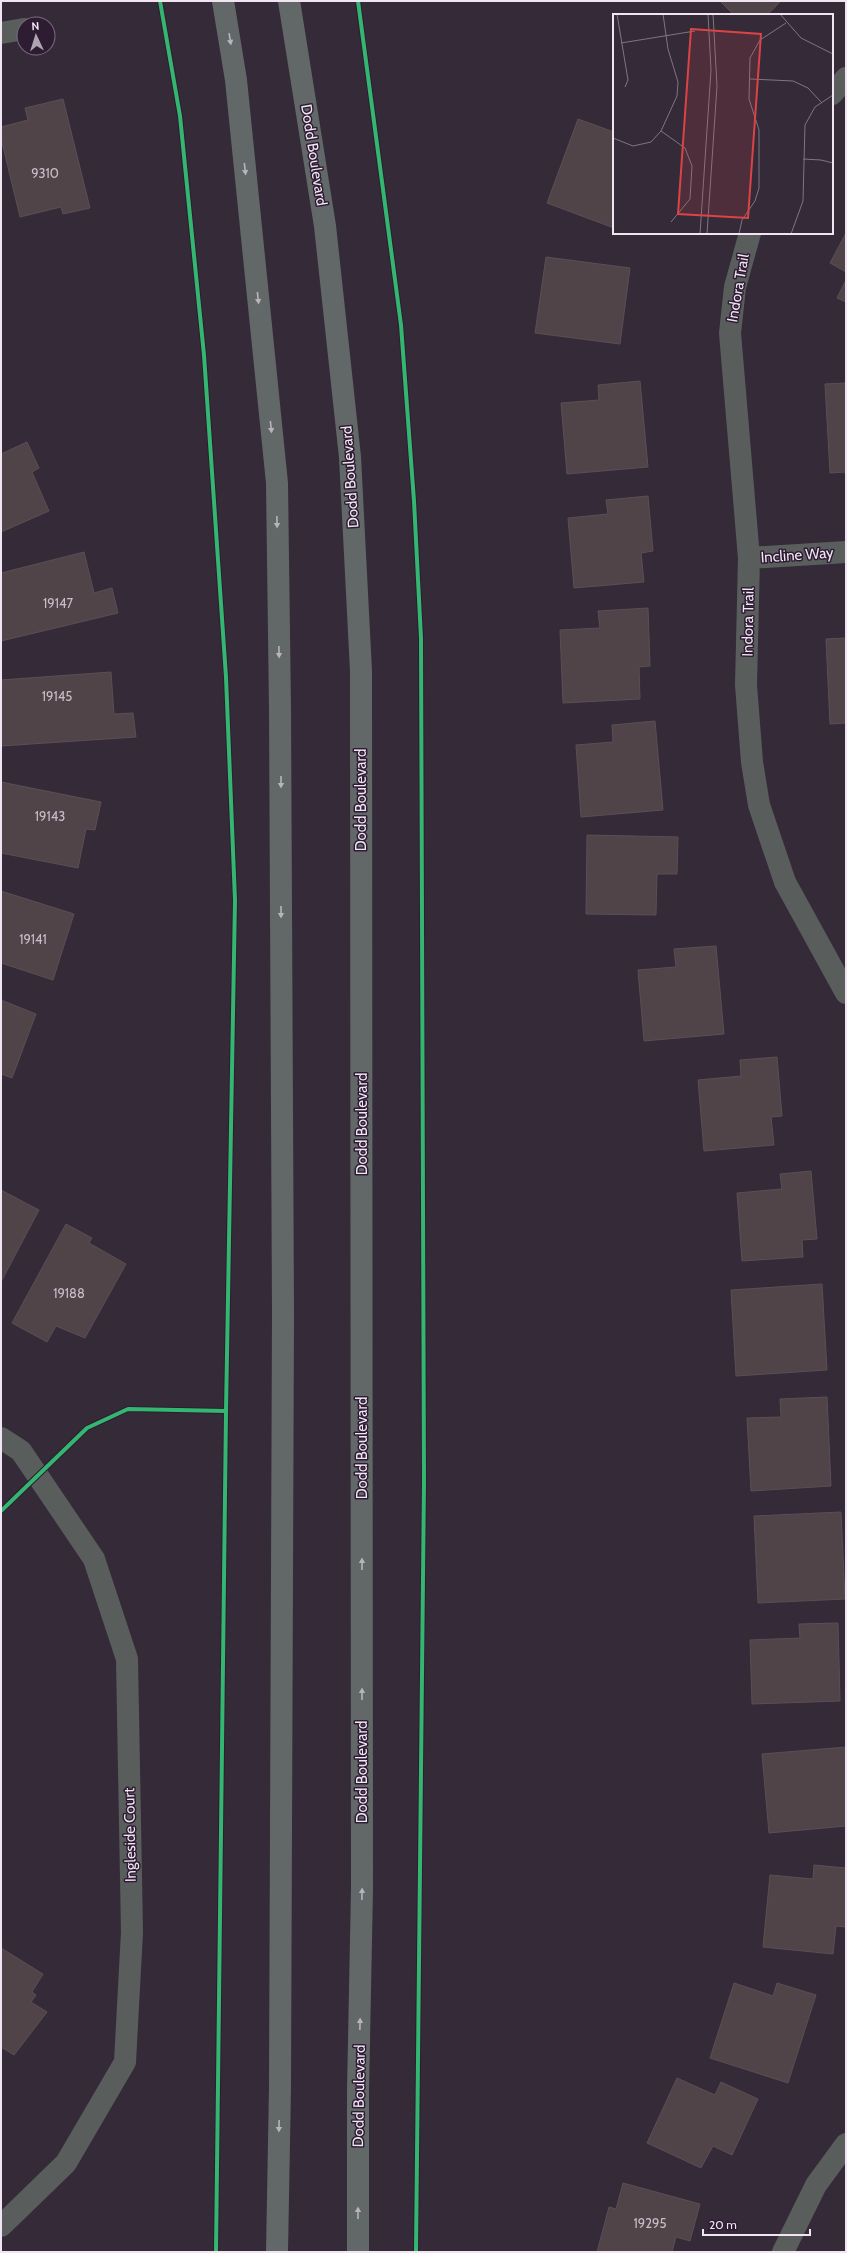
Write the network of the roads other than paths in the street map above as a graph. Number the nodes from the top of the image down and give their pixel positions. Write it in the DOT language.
graph roads {
  1 [pos="223,1"];
  2 [pos="289,1"];
  3 [pos="16,30"];
  4 [pos="1,33"];
  5 [pos="846,78"];
  6 [pos="833,93"];
  7 [pos="750,234"];
  8 [pos="846,552"];
  9 [pos="749,558"];
  10 [pos="846,993"];
  11 [pos="1,1438"];
  12 [pos="846,2144"];
  13 [pos="1,2226"];
  14 [pos="277,2252"];
  15 [pos="358,2252"];
  16 [pos="783,2252"];
  1 -- 14 [label="main road, one-way"];
  15 -- 2 [label="main road, Dodd Boulevard, one-way"];
  3 -- 4 [label="street"];
  5 -- 6 [label="street"];
  7 -- 9 [label="street, Indora Trail"];
  8 -- 9 [label="street, Incline Way"];
  9 -- 10 [label="street, Indora Trail"];
  11 -- 13 [label="street, Ingleside Court"];
  12 -- 16 [label="street"];
}
